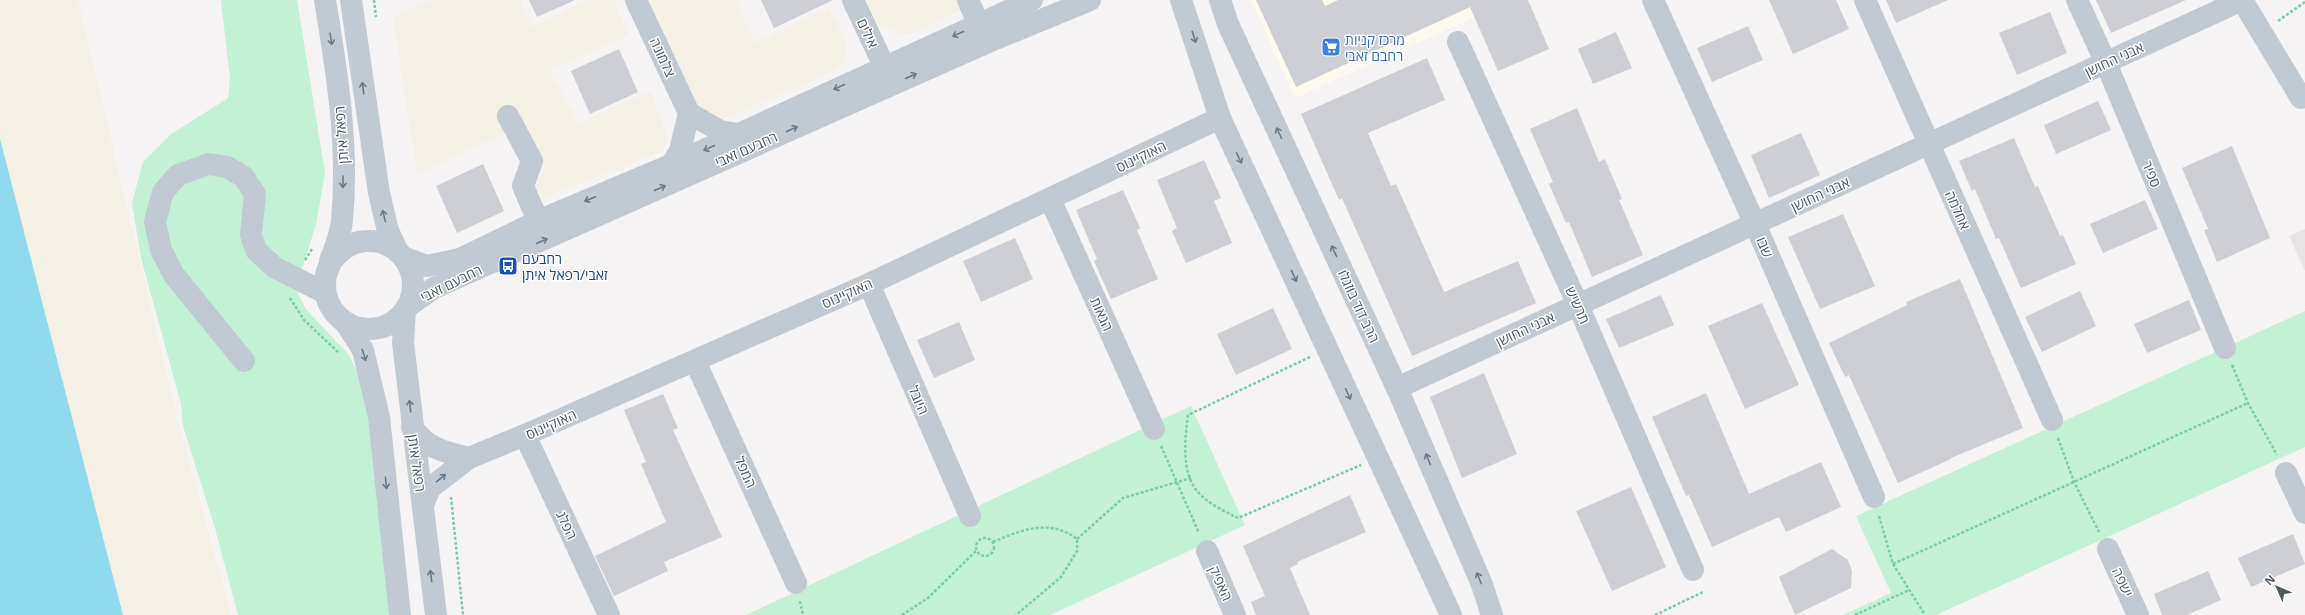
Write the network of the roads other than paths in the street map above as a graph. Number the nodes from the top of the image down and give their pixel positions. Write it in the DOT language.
graph roads {
  1 [pos="325,0"];
  2 [pos="351,0"];
  3 [pos="636,0"];
  4 [pos="853,0"];
  5 [pos="968,0"];
  6 [pos="1032,0"];
  7 [pos="1090,0"];
  8 [pos="1181,0"];
  9 [pos="1220,0"];
  10 [pos="1653,0"];
  11 [pos="1865,0"];
  12 [pos="2077,0"];
  13 [pos="2242,0"];
  14 [pos="979,25"];
  15 [pos="1458,42"];
  16 [pos="2106,63"];
  17 [pos="884,66"];
  18 [pos="2301,98"];
  19 [pos="689,113"];
  20 [pos="508,116"];
  21 [pos="1220,118"];
  22 [pos="738,134"];
  23 [pos="1928,144"];
  24 [pos="671,165"];
  25 [pos="1050,199"];
  26 [pos="538,221"];
  27 [pos="1755,224"];
  28 [pos="401,254"];
  29 [pos="328,270"];
  30 [pos="869,284"];
  31 [pos="325,293"];
  32 [pos="1578,305"];
  33 [pos="406,308"];
  34 [pos="344,322"];
  35 [pos="2225,348"];
  36 [pos="695,360"];
  37 [pos="244,361"];
  38 [pos="1397,388"];
  39 [pos="2052,420"];
  40 [pos="412,427"];
  41 [pos="1154,429"];
  42 [pos="525,436"];
  43 [pos="469,458"];
  44 [pos="2286,472"];
  45 [pos="1874,497"];
  46 [pos="423,505"];
  47 [pos="2305,513"];
  48 [pos="970,516"];
  49 [pos="2108,549"];
  50 [pos="1207,551"];
  51 [pos="1693,570"];
  52 [pos="796,583"];
  53 [pos="400,615"];
  54 [pos="436,615"];
  55 [pos="609,615"];
  56 [pos="1235,615"];
  57 [pos="1451,615"];
  58 [pos="1492,615"];
  59 [pos="2138,615"];
  1 -- 29 [label="street, רפאל איתן, one-way"];
  28 -- 2 [label="street, רפאל איתן, one-way"];
  3 -- 19 [label="street, צלמונה"];
  4 -- 17 [label="street, אילים"];
  5 -- 14 [label="street"];
  6 -- 14 [label="street, רחבעם זאבי"];
  33 -- 7 [label="street, רחבעם זאבי, one-way"];
  8 -- 21 [label="street, one-way"];
  38 -- 9 [label="street, הרב דוד בוזגלו, one-way"];
  10 -- 27 [label="street, שבו"];
  11 -- 23 [label="street, אחלמה"];
  12 -- 16 [label="street, ספיר"];
  13 -- 16 [label="street, אבני החושן"];
  13 -- 18 [label="street"];
  14 -- 17 [label="street, רחבעם זאבי, one-way"];
  15 -- 32 [label="street, תרשיש"];
  16 -- 23 [label="street, אבני החושן"];
  16 -- 35 [label="street, ספיר"];
  17 -- 22 [label="street, רחבעם זאבי, one-way"];
  19 -- 22 [label="street"];
  19 -- 24 [label="street"];
  20 -- 26 [label="street"];
  21 -- 25 [label="street, האוקיינוס"];
  21 -- 57 [label="street, one-way"];
  22 -- 24 [label="street, רחבעם זאבי, one-way"];
  23 -- 27 [label="street, אבני החושן"];
  23 -- 39 [label="street, אחלמה"];
  24 -- 26 [label="street, רחבעם זאבי, one-way"];
  25 -- 30 [label="street, האוקיינוס"];
  25 -- 41 [label="street, הגאות"];
  26 -- 28 [label="street, רחבעם זאבי"];
  27 -- 32 [label="street, אבני החושן"];
  27 -- 45 [label="street, שבו"];
  28 -- 29 [label="street"];
  28 -- 33 [label="street"];
  29 -- 31 [label="street"];
  30 -- 36 [label="street, האוקיינוס"];
  30 -- 48 [label="street, היובל"];
  31 -- 34 [label="street"];
  31 -- 37 [label="street"];
  32 -- 38 [label="street, אבני החושן"];
  32 -- 51 [label="street, תרשיש"];
  33 -- 34 [label="street"];
  40 -- 33 [label="street, רפאל איתן, one-way"];
  34 -- 53 [label="street, one-way"];
  36 -- 42 [label="street, האוקיינוס"];
  36 -- 52 [label="street, המפל"];
  58 -- 38 [label="street, הרב דוד בוזגלו, one-way"];
  40 -- 43 [label="street"];
  40 -- 46 [label="street, רפאל איתן"];
  42 -- 43 [label="street, האוקיינוס"];
  42 -- 55 [label="street, הפלג"];
  46 -- 43 [label="street, האוקיינוס, one-way"];
  44 -- 47 [label="street"];
  54 -- 46 [label="street, רפאל איתן, one-way"];
  49 -- 59 [label="street, ישפה"];
  50 -- 56 [label="street, האפיק"];
}
